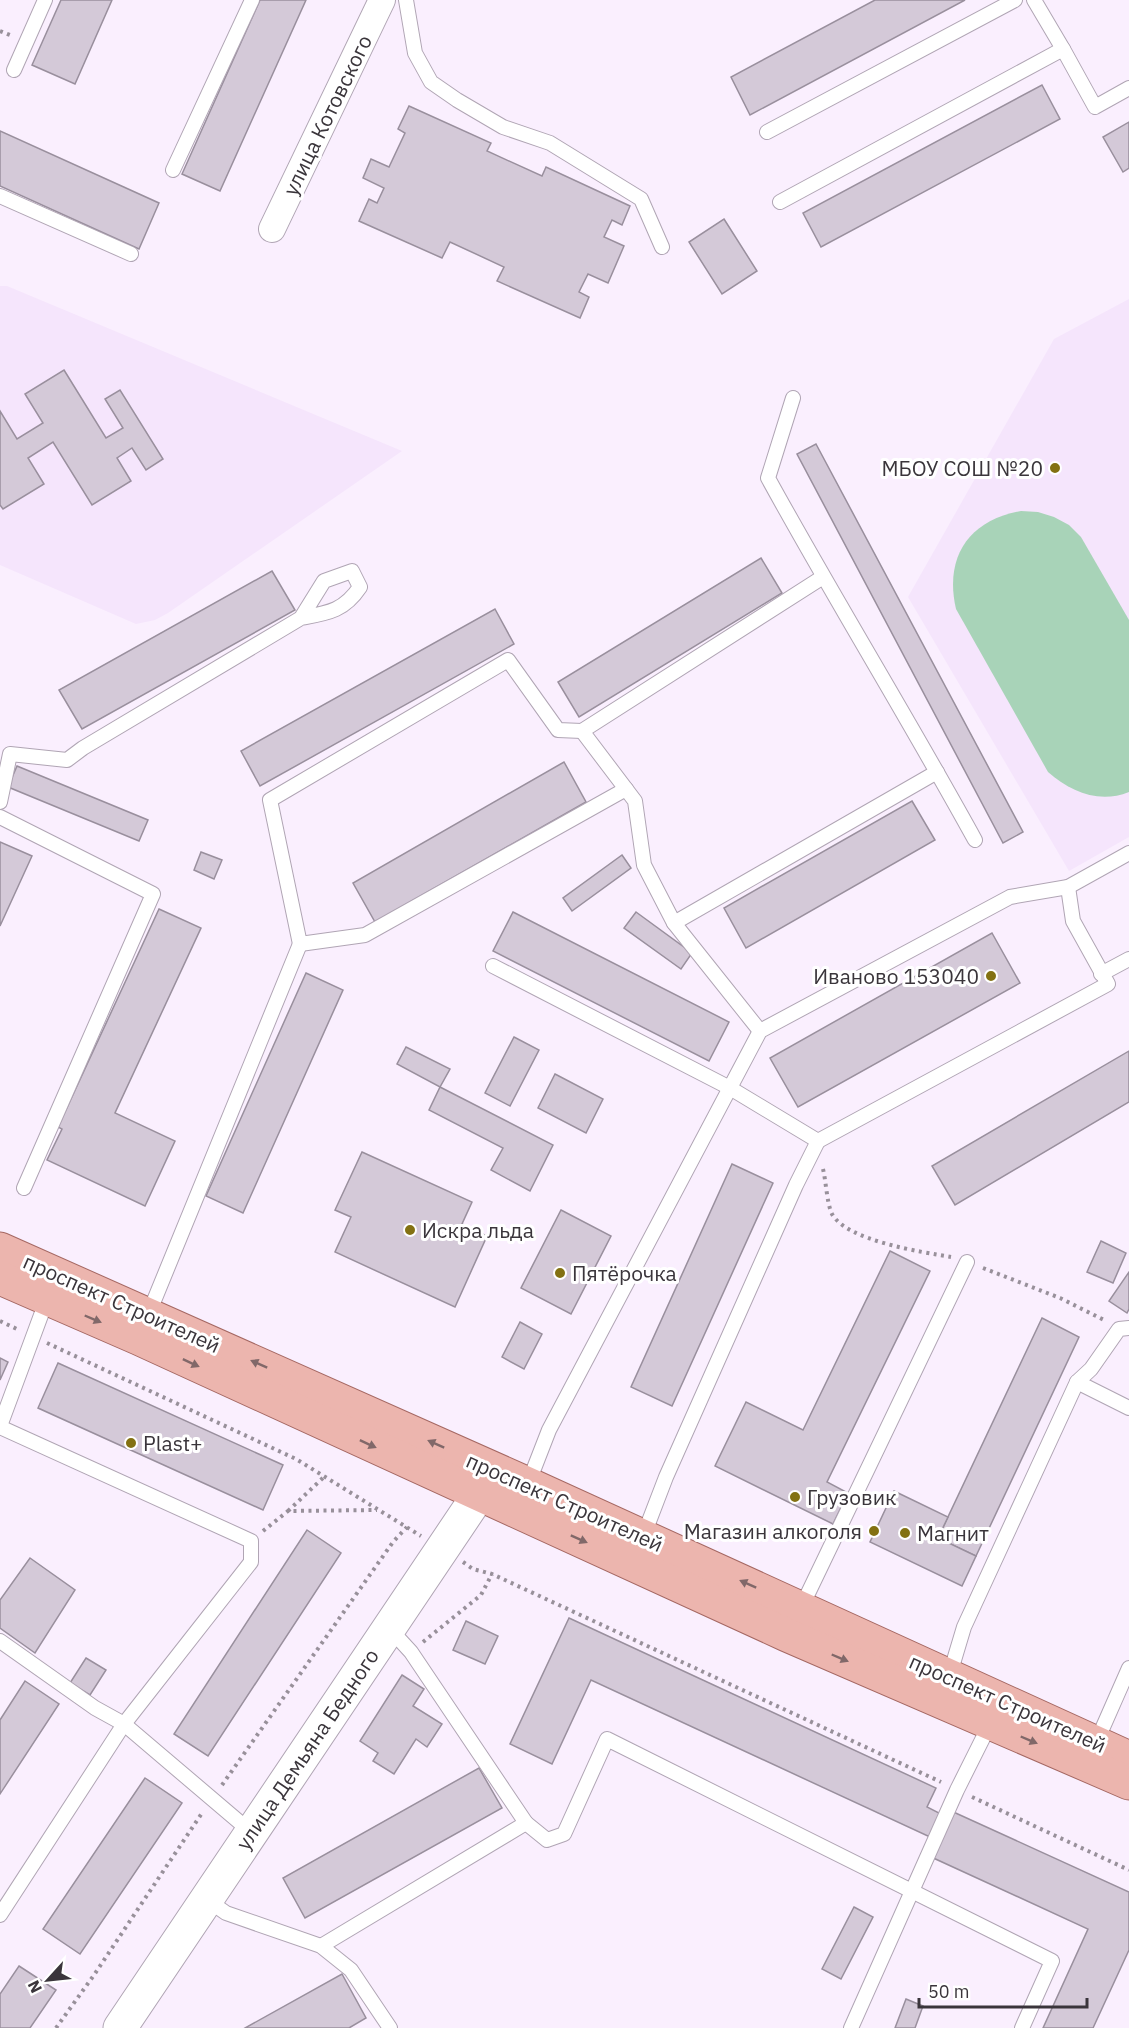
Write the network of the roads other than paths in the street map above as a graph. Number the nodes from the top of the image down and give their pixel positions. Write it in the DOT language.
graph roads {
  1 [pos="45,0"];
  2 [pos="252,0"];
  3 [pos="382,0"];
  4 [pos="406,0"];
  5 [pos="1015,0"];
  6 [pos="1034,0"];
  7 [pos="1063,49"];
  8 [pos="14,70"];
  9 [pos="1129,88"];
  10 [pos="767,132"];
  11 [pos="173,170"];
  12 [pos="0,196"];
  13 [pos="780,202"];
  14 [pos="272,229"];
  15 [pos="662,247"];
  16 [pos="131,254"];
  17 [pos="793,398"];
  18 [pos="822,577"];
  19 [pos="301,618"];
  20 [pos="582,731"];
  21 [pos="937,772"];
  22 [pos="626,789"];
  23 [pos="0,802"];
  24 [pos="0,817"];
  25 [pos="975,840"];
  26 [pos="1129,853"];
  27 [pos="1068,887"];
  28 [pos="674,923"];
  29 [pos="300,944"];
  30 [pos="1129,959"];
  31 [pos="493,966"];
  32 [pos="1101,974"];
  33 [pos="760,1031"];
  34 [pos="730,1088"];
  35 [pos="818,1141"];
  36 [pos="24,1188"];
  37 [pos="0,1249"];
  38 [pos="967,1262"];
  39 [pos="0,1278"];
  40 [pos="47,1299"];
  41 [pos="148,1313"];
  42 [pos="1124,1329"];
  43 [pos="1077,1382"];
  44 [pos="1129,1408"];
  45 [pos="0,1427"];
  46 [pos="487,1483"];
  47 [pos="528,1484"];
  48 [pos="643,1537"];
  49 [pos="801,1608"];
  50 [pos="389,1628"];
  51 [pos="0,1641"];
  52 [pos="1129,1668"];
  53 [pos="943,1689"];
  54 [pos="996,1713"];
  55 [pos="124,1724"];
  56 [pos="1096,1743"];
  57 [pos="1129,1758"];
  58 [pos="1129,1783"];
  59 [pos="526,1823"];
  60 [pos="251,1832"];
  61 [pos="911,1893"];
  62 [pos="206,1899"];
  63 [pos="0,1915"];
  64 [pos="321,1946"];
  65 [pos="120,2028"];
  66 [pos="390,2028"];
  67 [pos="851,2028"];
  68 [pos="1022,2028"];
  1 -- 8 [label="lane"];
  2 -- 11 [label="lane"];
  3 -- 14 [label="street, улица Котовского"];
  4 -- 15 [label="lane"];
  5 -- 10 [label="lane"];
  6 -- 7 [label="lane"];
  7 -- 9 [label="lane"];
  7 -- 13 [label="lane"];
  12 -- 16 [label="lane"];
  17 -- 18 [label="lane"];
  18 -- 20 [label="lane"];
  18 -- 21 [label="lane"];
  19 -- 23 [label="lane"];
  20 -- 22 [label="lane"];
  20 -- 29 [label="lane"];
  21 -- 25 [label="lane"];
  21 -- 28 [label="lane"];
  22 -- 28 [label="lane"];
  22 -- 29 [label="lane"];
  24 -- 36 [label="lane"];
  26 -- 27 [label="lane"];
  27 -- 32 [label="lane"];
  27 -- 33 [label="lane"];
  28 -- 33 [label="lane"];
  29 -- 41 [label="lane"];
  30 -- 32 [label="lane"];
  31 -- 34 [label="lane"];
  32 -- 35 [label="lane"];
  33 -- 34 [label="lane"];
  34 -- 35 [label="lane"];
  34 -- 47 [label="lane"];
  35 -- 48 [label="lane"];
  37 -- 41 [label="main road, проспект Строителей"];
  38 -- 49 [label="lane"];
  39 -- 40 [label="main road, проспект Строителей"];
  40 -- 45 [label="lane"];
  40 -- 46 [label="main road, проспект Строителей, one-way"];
  46 -- 41 [label="main road, проспект Строителей, one-way"];
  42 -- 43 [label="lane"];
  43 -- 44 [label="lane"];
  43 -- 53 [label="lane"];
  45 -- 55 [label="lane"];
  46 -- 47 [label="main road, проспект Строителей"];
  46 -- 50 [label="street, улица Демьяна Бедного"];
  46 -- 53 [label="main road, проспект Строителей, one-way"];
  47 -- 48 [label="main road, проспект Строителей"];
  49 -- 48 [label="main road, проспект Строителей, one-way"];
  49 -- 53 [label="main road, проспект Строителей"];
  50 -- 59 [label="lane"];
  50 -- 60 [label="street, улица Демьяна Бедного"];
  51 -- 55 [label="lane"];
  52 -- 56 [label="lane"];
  53 -- 54 [label="main road, проспект Строителей"];
  54 -- 56 [label="main road, проспект Строителей"];
  54 -- 58 [label="main road, проспект Строителей, one-way"];
  54 -- 61 [label="lane"];
  55 -- 60 [label="lane"];
  55 -- 63 [label="lane"];
  56 -- 57 [label="main road, проспект Строителей"];
  59 -- 61 [label="lane"];
  59 -- 64 [label="lane"];
  60 -- 62 [label="street, улица Демьяна Бедного"];
  61 -- 67 [label="lane"];
  61 -- 68 [label="lane"];
  62 -- 64 [label="lane"];
  62 -- 65 [label="street, улица Демьяна Бедного"];
  64 -- 66 [label="lane"];
}
